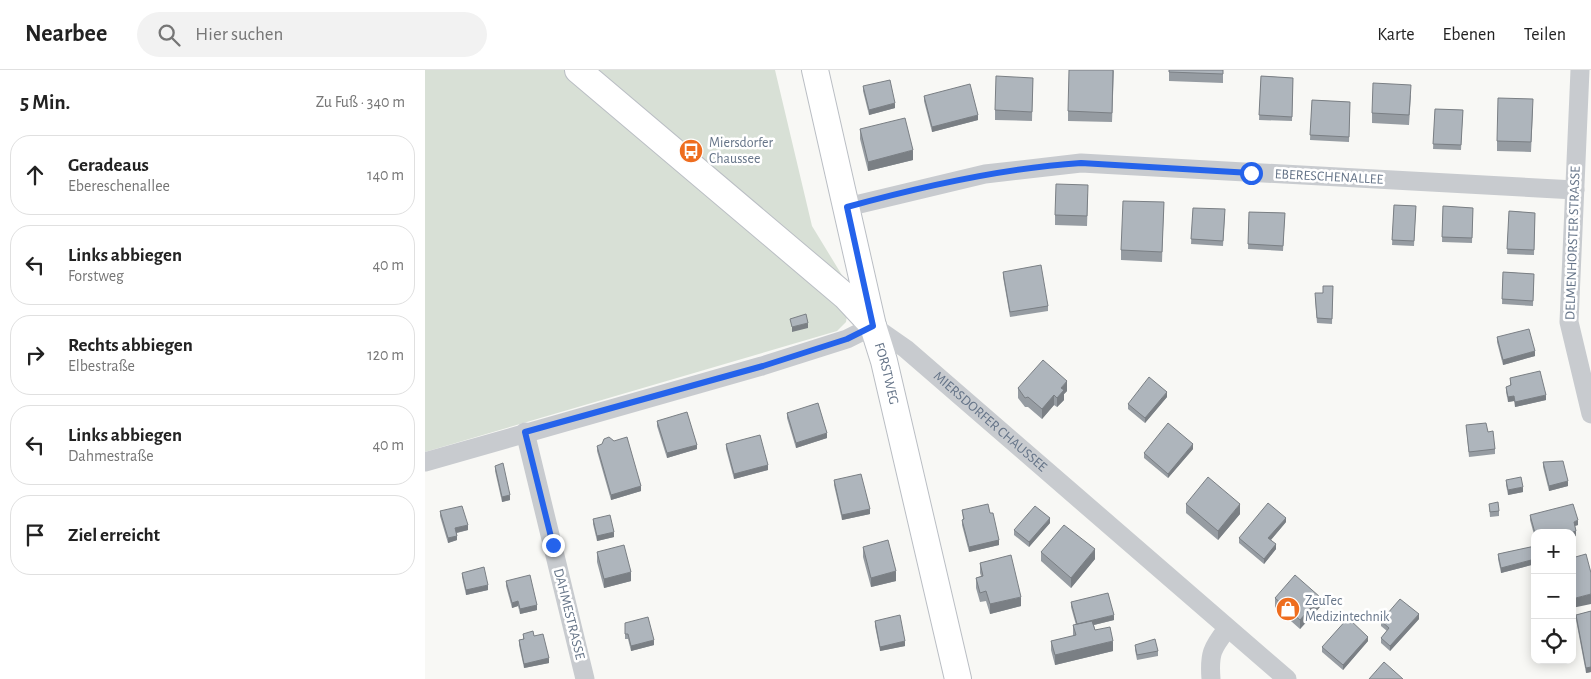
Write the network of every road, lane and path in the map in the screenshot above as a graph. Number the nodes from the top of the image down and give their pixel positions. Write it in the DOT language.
graph roads {
  1 [pos="578,70"];
  2 [pos="815,70"];
  3 [pos="1580,70"];
  4 [pos="1575,190"];
  5 [pos="847,207"];
  6 [pos="873,326"];
  7 [pos="1591,414"];
  8 [pos="525,432"];
  9 [pos="425,462"];
  10 [pos="1227,629"];
  11 [pos="585,679"];
  12 [pos="958,679"];
  13 [pos="1211,679"];
  14 [pos="1287,679"];
  1 -- 6 [label="main road, MIERSDORFER CHAUSSEE"];
  2 -- 5 [label="main road, FORSTWEG"];
  3 -- 4 [label="street, DELMENHORSTER STRASSE"];
  4 -- 5 [label="street, EBERESCHENALLEE"];
  4 -- 7 [label="street, DELMENHORSTER STRASSE"];
  5 -- 6 [label="main road, FORSTWEG"];
  6 -- 8 [label="street"];
  6 -- 10 [label="street, MIERSDORFER CHAUSSEE"];
  6 -- 12 [label="main road, FORSTWEG"];
  8 -- 9 [label="street"];
  8 -- 11 [label="street, DAHMESTRASSE"];
  10 -- 13 [label="street"];
  10 -- 14 [label="street, MIERSDORFER CHAUSSEE"];
}
